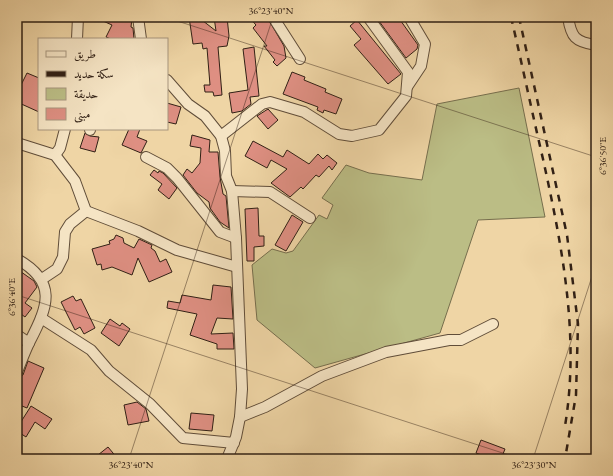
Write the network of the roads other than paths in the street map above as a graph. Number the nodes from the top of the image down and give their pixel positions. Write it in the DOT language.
graph roads {
  1 [pos="78,17"];
  2 [pos="138,17"];
  3 [pos="272,17"];
  4 [pos="368,17"];
  5 [pos="409,17"];
  6 [pos="568,17"];
  7 [pos="77,38"];
  8 [pos="141,38"];
  9 [pos="596,45"];
  10 [pos="300,59"];
  11 [pos="168,81"];
  12 [pos="407,87"];
  13 [pos="65,130"];
  14 [pos="221,136"];
  15 [pos="17,143"];
  16 [pos="55,154"];
  17 [pos="146,157"];
  18 [pos="232,191"];
  19 [pos="86,211"];
  20 [pos="310,218"];
  21 [pos="236,238"];
  22 [pos="17,259"];
  23 [pos="237,267"];
  24 [pos="42,279"];
  25 [pos="41,318"];
  26 [pos="493,324"];
  27 [pos="17,335"];
  28 [pos="29,343"];
  29 [pos="17,372"];
  30 [pos="240,416"];
  31 [pos="234,443"];
  32 [pos="227,459"];
  1 -- 7 [label="street"];
  2 -- 8 [label="street"];
  3 -- 10 [label="street"];
  4 -- 12 [label="street"];
  5 -- 12 [label="street"];
  6 -- 9 [label="street"];
  11 -- 14 [label="street"];
  12 -- 14 [label="street"];
  13 -- 16 [label="street"];
  14 -- 18 [label="street"];
  15 -- 16 [label="street"];
  16 -- 19 [label="street"];
  17 -- 21 [label="street"];
  18 -- 20 [label="street"];
  18 -- 21 [label="street"];
  19 -- 23 [label="street"];
  19 -- 24 [label="street"];
  21 -- 23 [label="street"];
  22 -- 24 [label="street"];
  23 -- 30 [label="street"];
  24 -- 25 [label="street"];
  25 -- 28 [label="street"];
  25 -- 31 [label="street"];
  26 -- 30 [label="street"];
  27 -- 28 [label="street"];
  28 -- 29 [label="street"];
  30 -- 31 [label="street"];
  31 -- 32 [label="street"];
}
